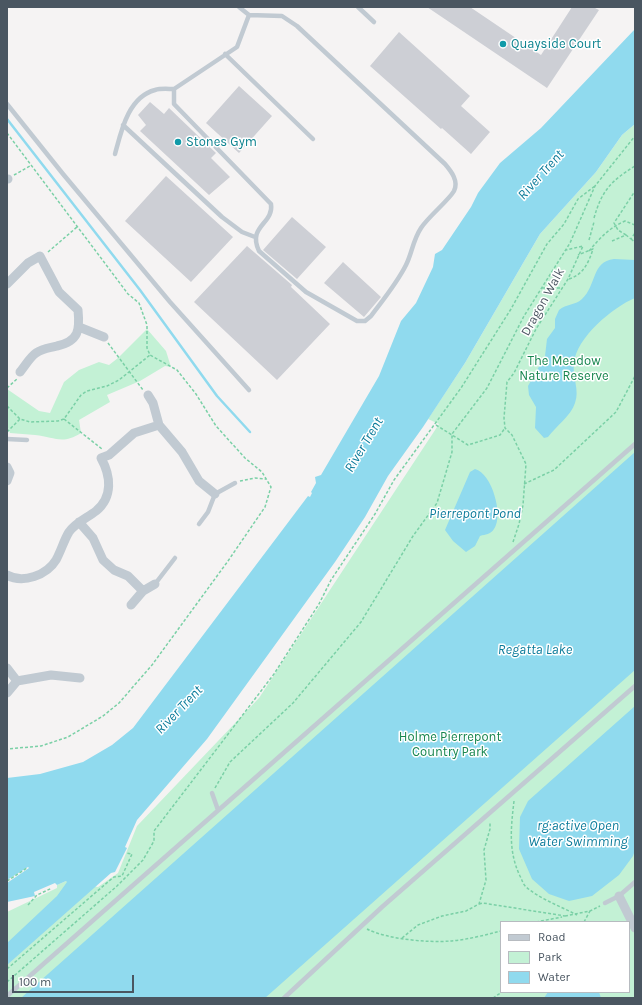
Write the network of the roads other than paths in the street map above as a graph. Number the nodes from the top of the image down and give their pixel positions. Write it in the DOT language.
graph roads {
  1 [pos="239,7"];
  2 [pos="358,7"];
  3 [pos="249,15"];
  4 [pos="374,22"];
  5 [pos="225,54"];
  6 [pos="174,89"];
  7 [pos="7,104"];
  8 [pos="123,125"];
  9 [pos="313,138"];
  10 [pos="115,154"];
  11 [pos="255,237"];
  12 [pos="7,284"];
  13 [pos="80,327"];
  14 [pos="104,337"];
  15 [pos="20,372"];
  16 [pos="249,390"];
  17 [pos="148,395"];
  18 [pos="159,426"];
  19 [pos="7,439"];
  20 [pos="27,440"];
  21 [pos="635,444"];
  22 [pos="7,467"];
  23 [pos="7,481"];
  24 [pos="235,483"];
  25 [pos="215,494"];
  26 [pos="79,522"];
  27 [pos="199,524"];
  28 [pos="175,558"];
  29 [pos="7,575"];
  30 [pos="155,584"];
  31 [pos="143,591"];
  32 [pos="131,605"];
  33 [pos="7,668"];
  34 [pos="80,678"];
  35 [pos="17,681"];
  36 [pos="635,686"];
  37 [pos="7,694"];
  38 [pos="212,793"];
  39 [pos="218,810"];
  40 [pos="635,882"];
  41 [pos="619,896"];
  42 [pos="605,903"];
  43 [pos="635,928"];
  44 [pos="7,996"];
  45 [pos="284,998"];
  1 -- 3 [label="lane"];
  2 -- 4 [label="lane"];
  3 -- 5 [label="lane"];
  3 -- 11 [label="lane"];
  5 -- 6 [label="lane"];
  5 -- 9 [label="lane"];
  6 -- 8 [label="lane"];
  6 -- 11 [label="lane"];
  7 -- 16 [label="lane"];
  8 -- 10 [label="lane"];
  8 -- 11 [label="lane"];
  12 -- 13 [label="street"];
  13 -- 14 [label="street"];
  13 -- 15 [label="street"];
  17 -- 18 [label="street"];
  18 -- 25 [label="street"];
  18 -- 26 [label="street"];
  19 -- 20 [label="lane"];
  21 -- 39 [label="lane"];
  22 -- 23 [label="street"];
  24 -- 25 [label="lane"];
  25 -- 27 [label="lane"];
  26 -- 29 [label="street"];
  26 -- 31 [label="street"];
  28 -- 30 [label="lane"];
  30 -- 31 [label="street"];
  31 -- 32 [label="street"];
  33 -- 35 [label="street"];
  34 -- 35 [label="street"];
  35 -- 37 [label="street"];
  36 -- 45 [label="lane"];
  38 -- 39 [label="lane"];
  39 -- 44 [label="lane"];
  40 -- 41 [label="lane"];
  41 -- 42 [label="lane"];
  41 -- 43 [label="street"];
}
